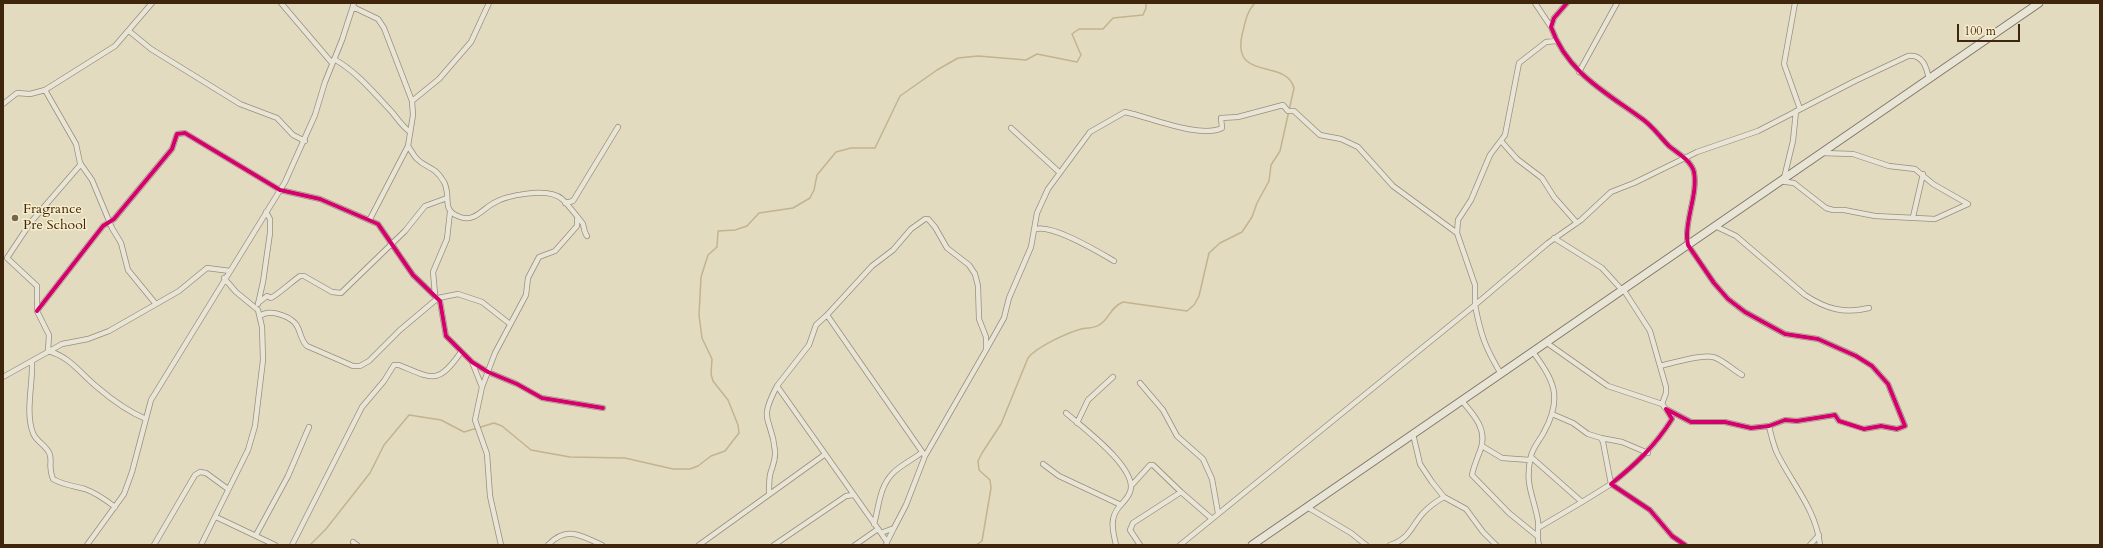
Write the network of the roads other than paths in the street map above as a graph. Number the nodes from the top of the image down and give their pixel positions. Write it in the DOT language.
graph roads {
  1 [pos="152,3"];
  2 [pos="281,3"];
  3 [pos="489,3"];
  4 [pos="1535,3"];
  5 [pos="1567,3"];
  6 [pos="1617,3"];
  7 [pos="1795,3"];
  8 [pos="2039,3"];
  9 [pos="353,5"];
  10 [pos="1551,27"];
  11 [pos="129,31"];
  12 [pos="1556,41"];
  13 [pos="333,61"];
  14 [pos="1579,72"];
  15 [pos="1929,80"];
  16 [pos="45,90"];
  17 [pos="412,101"];
  18 [pos="3,104"];
  19 [pos="1798,110"];
  20 [pos="618,127"];
  21 [pos="1011,128"];
  22 [pos="410,132"];
  23 [pos="305,141"];
  24 [pos="1501,141"];
  25 [pos="408,146"];
  26 [pos="1819,153"];
  27 [pos="1684,158"];
  28 [pos="81,164"];
  29 [pos="1059,172"];
  30 [pos="1923,174"];
  31 [pos="1782,180"];
  32 [pos="280,190"];
  33 [pos="447,198"];
  34 [pos="565,203"];
  35 [pos="266,212"];
  36 [pos="450,212"];
  37 [pos="1912,217"];
  38 [pos="577,218"];
  39 [pos="370,219"];
  40 [pos="109,221"];
  41 [pos="1577,223"];
  42 [pos="1715,226"];
  43 [pos="1036,229"];
  44 [pos="1457,233"];
  45 [pos="587,236"];
  46 [pos="1554,238"];
  47 [pos="393,243"];
  48 [pos="1688,245"];
  49 [pos="5,257"];
  50 [pos="1114,261"];
  51 [pos="230,271"];
  52 [pos="224,278"];
  53 [pos="1622,290"];
  54 [pos="437,296"];
  55 [pos="156,303"];
  56 [pos="257,305"];
  57 [pos="1475,305"];
  58 [pos="1869,308"];
  59 [pos="37,311"];
  60 [pos="827,315"];
  61 [pos="260,316"];
  62 [pos="510,324"];
  63 [pos="1547,343"];
  64 [pos="986,350"];
  65 [pos="48,351"];
  66 [pos="461,352"];
  67 [pos="1533,352"];
  68 [pos="32,362"];
  69 [pos="472,362"];
  70 [pos="1660,366"];
  71 [pos="488,372"];
  72 [pos="1501,374"];
  73 [pos="1742,375"];
  74 [pos="3,377"];
  75 [pos="1113,377"];
  76 [pos="1140,383"];
  77 [pos="777,386"];
  78 [pos="482,387"];
  79 [pos="1462,401"];
  80 [pos="1662,404"];
  81 [pos="603,408"];
  82 [pos="1666,409"];
  83 [pos="1066,413"];
  84 [pos="1552,414"];
  85 [pos="146,420"];
  86 [pos="1077,423"];
  87 [pos="1769,426"];
  88 [pos="309,427"];
  89 [pos="1413,434"];
  90 [pos="1601,438"];
  91 [pos="1482,446"];
  92 [pos="1648,453"];
  93 [pos="824,455"];
  94 [pos="923,455"];
  95 [pos="1531,458"];
  96 [pos="1043,464"];
  97 [pos="1611,484"];
  98 [pos="1131,486"];
  99 [pos="848,488"];
  100 [pos="228,489"];
  101 [pos="1181,492"];
  102 [pos="768,494"];
  103 [pos="853,495"];
  104 [pos="846,496"];
  105 [pos="1444,497"];
  106 [pos="1582,502"];
  107 [pos="1121,505"];
  108 [pos="115,507"];
  109 [pos="1307,507"];
  110 [pos="1218,513"];
  111 [pos="216,517"];
  112 [pos="1211,518"];
  113 [pos="874,524"];
  114 [pos="894,528"];
  115 [pos="1538,528"];
  116 [pos="880,531"];
  117 [pos="256,535"];
  118 [pos="1536,535"];
  119 [pos="1819,535"];
  120 [pos="886,544"];
  121 [pos="87,545"];
  122 [pos="154,545"];
  123 [pos="201,545"];
  124 [pos="275,545"];
  125 [pos="292,545"];
  126 [pos="501,545"];
  127 [pos="548,545"];
  128 [pos="602,545"];
  129 [pos="700,545"];
  130 [pos="774,545"];
  131 [pos="855,545"];
  132 [pos="1116,545"];
  133 [pos="1140,545"];
  134 [pos="1180,545"];
  135 [pos="1252,545"];
  136 [pos="1366,545"];
  137 [pos="1390,545"];
  138 [pos="1496,545"];
  139 [pos="1539,545"];
  140 [pos="1684,545"];
  141 [pos="1810,545"];
  142 [pos="1820,545"];
  1 -- 11 [label="street"];
  2 -- 13 [label="street"];
  3 -- 17 [label="street"];
  4 -- 10 [label="street"];
  5 -- 10 [label="street"];
  6 -- 14 [label="street"];
  7 -- 19 [label="street"];
  8 -- 15 [label="main road"];
  9 -- 13 [label="street"];
  9 -- 17 [label="street"];
  10 -- 12 [label="street"];
  11 -- 16 [label="street"];
  11 -- 23 [label="street"];
  12 -- 14 [label="street"];
  12 -- 24 [label="street"];
  13 -- 22 [label="street"];
  13 -- 23 [label="street"];
  14 -- 27 [label="street"];
  15 -- 19 [label="street"];
  15 -- 26 [label="main road"];
  16 -- 18 [label="street"];
  16 -- 28 [label="street"];
  17 -- 22 [label="street"];
  19 -- 27 [label="street"];
  19 -- 31 [label="street"];
  20 -- 34 [label="street"];
  21 -- 29 [label="street"];
  22 -- 25 [label="street"];
  23 -- 32 [label="street"];
  24 -- 41 [label="street"];
  24 -- 44 [label="street"];
  25 -- 33 [label="street"];
  25 -- 39 [label="street"];
  26 -- 30 [label="street"];
  26 -- 31 [label="main road"];
  27 -- 41 [label="street"];
  27 -- 48 [label="street"];
  28 -- 40 [label="street"];
  28 -- 49 [label="street"];
  29 -- 43 [label="street"];
  29 -- 44 [label="street"];
  30 -- 37 [label="street"];
  30 -- 37 [label="street"];
  31 -- 37 [label="street"];
  31 -- 42 [label="main road"];
  32 -- 35 [label="street"];
  32 -- 39 [label="street"];
  32 -- 40 [label="street"];
  33 -- 36 [label="street"];
  33 -- 47 [label="street"];
  34 -- 36 [label="street"];
  34 -- 38 [label="street"];
  35 -- 51 [label="street"];
  35 -- 56 [label="street"];
  36 -- 54 [label="street"];
  38 -- 45 [label="street"];
  38 -- 62 [label="street"];
  39 -- 47 [label="street"];
  40 -- 55 [label="street"];
  40 -- 59 [label="street"];
  41 -- 46 [label="street"];
  42 -- 48 [label="main road"];
  42 -- 58 [label="street"];
  43 -- 50 [label="street"];
  43 -- 64 [label="street"];
  44 -- 57 [label="street"];
  46 -- 53 [label="street"];
  46 -- 57 [label="street"];
  47 -- 54 [label="street"];
  47 -- 56 [label="street"];
  48 -- 53 [label="main road"];
  48 -- 87 [label="street"];
  49 -- 59 [label="street"];
  51 -- 52 [label="street"];
  51 -- 55 [label="street"];
  52 -- 56 [label="street"];
  52 -- 85 [label="street"];
  53 -- 63 [label="main road"];
  53 -- 70 [label="street"];
  54 -- 61 [label="street"];
  54 -- 62 [label="street"];
  54 -- 66 [label="street"];
  55 -- 65 [label="street"];
  56 -- 61 [label="street"];
  57 -- 72 [label="street"];
  57 -- 110 [label="street"];
  59 -- 65 [label="street"];
  60 -- 64 [label="street"];
  60 -- 77 [label="street"];
  60 -- 94 [label="street"];
  61 -- 100 [label="street"];
  62 -- 71 [label="street"];
  63 -- 67 [label="main road"];
  63 -- 80 [label="street"];
  64 -- 94 [label="street"];
  65 -- 68 [label="street"];
  65 -- 85 [label="street"];
  66 -- 69 [label="street"];
  66 -- 125 [label="street"];
  67 -- 72 [label="main road"];
  67 -- 84 [label="street"];
  68 -- 74 [label="street"];
  68 -- 108 [label="street"];
  69 -- 71 [label="street"];
  69 -- 78 [label="street"];
  70 -- 73 [label="street"];
  70 -- 80 [label="street"];
  71 -- 78 [label="street"];
  71 -- 81 [label="street"];
  72 -- 79 [label="main road"];
  75 -- 86 [label="street"];
  76 -- 110 [label="street"];
  77 -- 93 [label="street"];
  77 -- 102 [label="street"];
  78 -- 126 [label="street"];
  79 -- 89 [label="main road"];
  79 -- 91 [label="street"];
  80 -- 82 [label="street"];
  82 -- 87 [label="street"];
  82 -- 92 [label="street"];
  83 -- 86 [label="street"];
  84 -- 90 [label="street"];
  84 -- 95 [label="street"];
  85 -- 108 [label="street"];
  86 -- 98 [label="street"];
  87 -- 119 [label="street"];
  88 -- 117 [label="street"];
  89 -- 105 [label="street"];
  89 -- 109 [label="main road"];
  90 -- 92 [label="street"];
  90 -- 97 [label="street"];
  91 -- 95 [label="street"];
  91 -- 118 [label="street"];
  92 -- 97 [label="street"];
  93 -- 99 [label="street"];
  93 -- 102 [label="street"];
  94 -- 113 [label="street"];
  94 -- 114 [label="street"];
  95 -- 106 [label="street"];
  95 -- 115 [label="street"];
  96 -- 107 [label="street"];
  97 -- 106 [label="street"];
  97 -- 140 [label="street"];
  98 -- 101 [label="street"];
  98 -- 107 [label="street"];
  99 -- 103 [label="street"];
  99 -- 104 [label="street"];
  100 -- 111 [label="street"];
  100 -- 122 [label="street"];
  101 -- 112 [label="street"];
  101 -- 133 [label="street"];
  102 -- 129 [label="street"];
  103 -- 104 [label="street"];
  103 -- 113 [label="street"];
  104 -- 130 [label="street"];
  105 -- 137 [label="street"];
  105 -- 138 [label="street"];
  106 -- 115 [label="street"];
  107 -- 132 [label="street"];
  108 -- 121 [label="street"];
  109 -- 135 [label="main road"];
  109 -- 136 [label="street"];
  110 -- 112 [label="street"];
  111 -- 117 [label="street"];
  111 -- 123 [label="street"];
  112 -- 134 [label="street"];
  113 -- 116 [label="street"];
  114 -- 116 [label="street"];
  114 -- 120 [label="street"];
  115 -- 118 [label="street"];
  116 -- 120 [label="street"];
  116 -- 131 [label="street"];
  117 -- 124 [label="street"];
  118 -- 139 [label="street"];
  119 -- 141 [label="street"];
  119 -- 142 [label="street"];
  127 -- 128 [label="street"];
}
